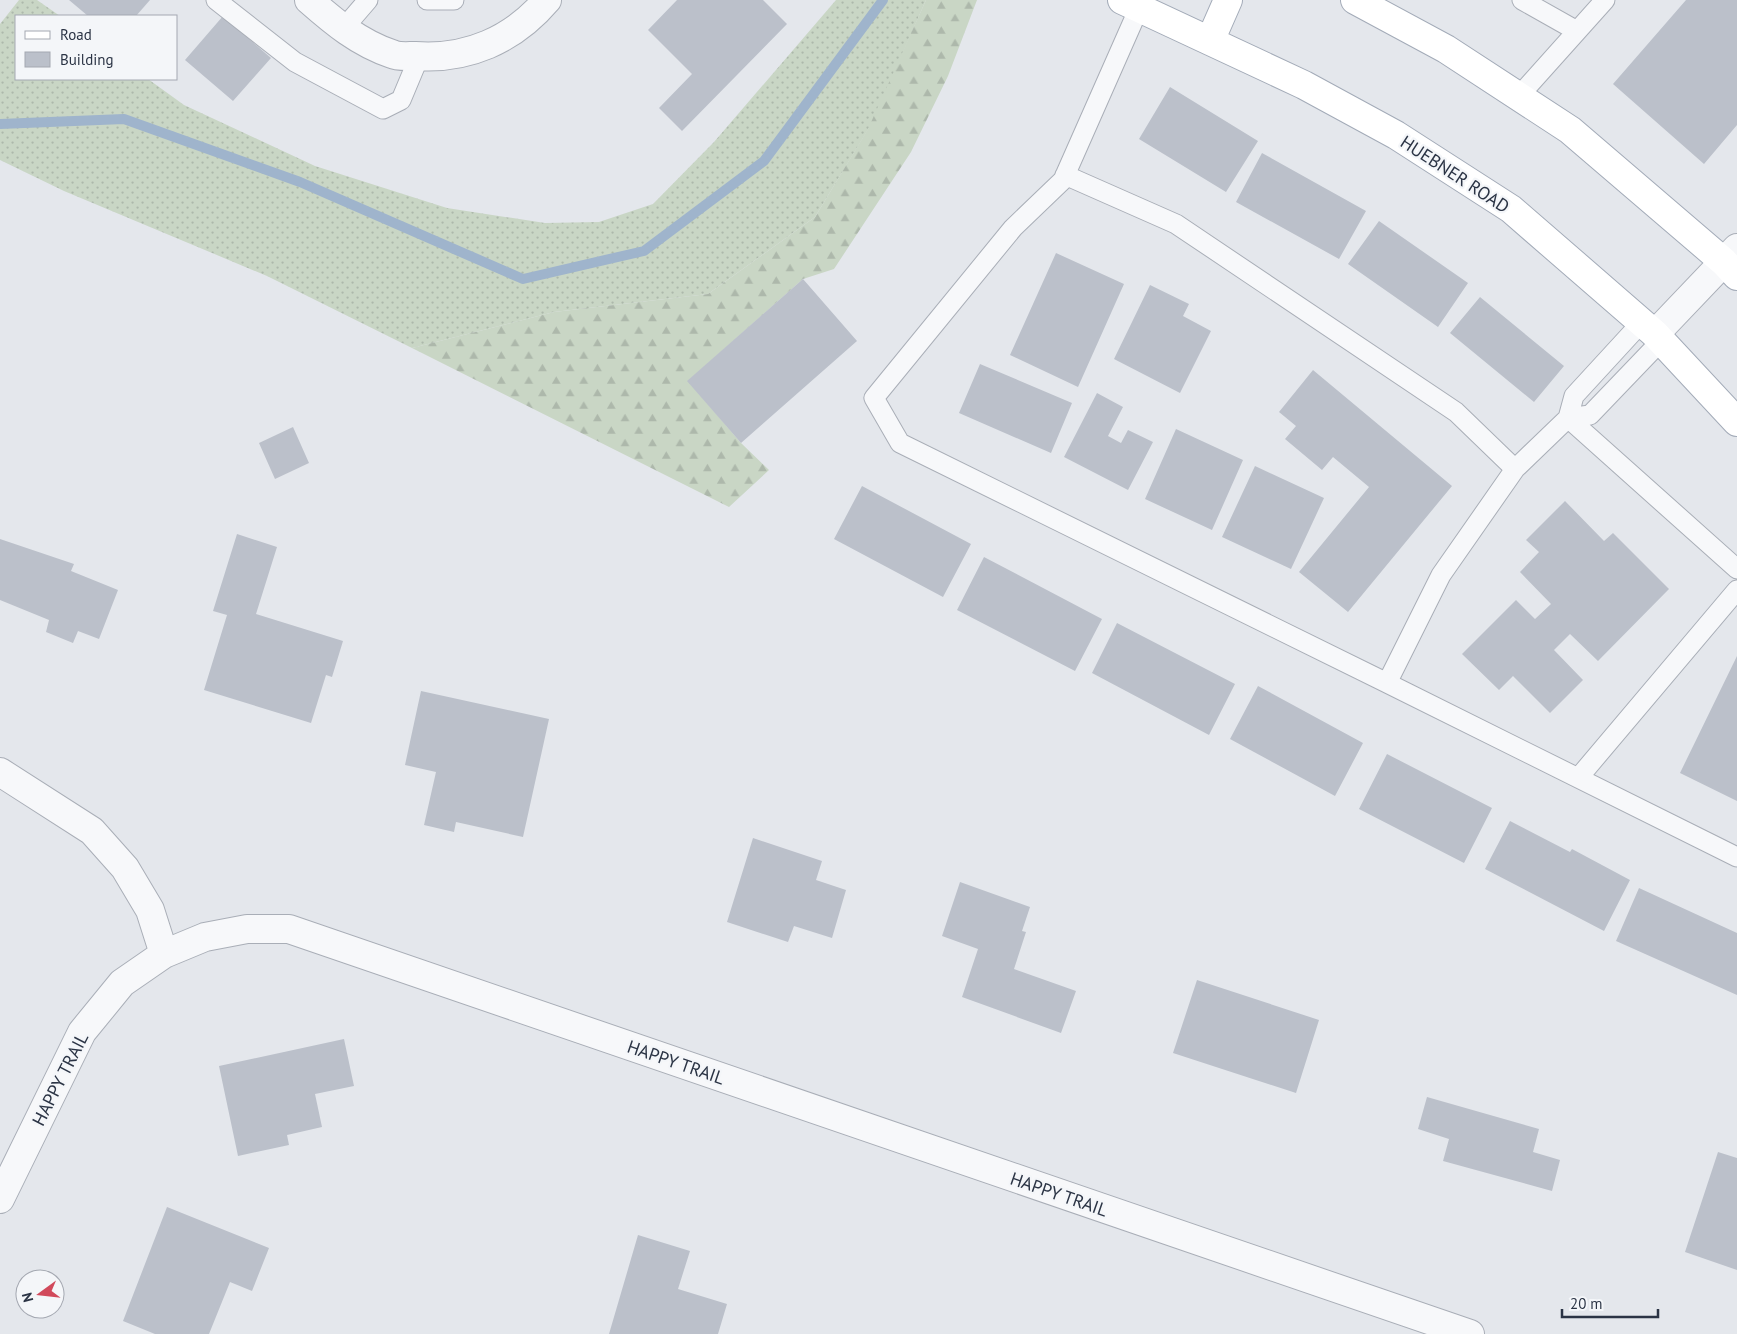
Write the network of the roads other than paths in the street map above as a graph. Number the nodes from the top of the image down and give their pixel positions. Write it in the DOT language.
graph roads {
  1 [pos="216,0"];
  2 [pos="308,0"];
  3 [pos="368,0"];
  4 [pos="427,0"];
  5 [pos="454,0"];
  6 [pos="547,0"];
  7 [pos="1228,0"];
  8 [pos="1355,0"];
  9 [pos="1522,0"];
  10 [pos="1605,0"];
  11 [pos="1131,4"];
  12 [pos="343,29"];
  13 [pos="1577,31"];
  14 [pos="1210,41"];
  15 [pos="419,57"];
  16 [pos="1519,96"];
  17 [pos="1065,176"];
  18 [pos="1733,262"];
  19 [pos="1653,332"];
  20 [pos="1568,418"];
  21 [pos="1737,422"];
  22 [pos="1515,469"];
  23 [pos="1737,569"];
  24 [pos="1737,590"];
  25 [pos="1387,683"];
  26 [pos="0,772"];
  27 [pos="1579,777"];
  28 [pos="1737,857"];
  29 [pos="164,954"];
  30 [pos="0,1199"];
  31 [pos="1470,1334"];
  1 -- 15 [label="lane"];
  2 -- 12 [label="street"];
  3 -- 12 [label="lane"];
  4 -- 5 [label="lane"];
  6 -- 15 [label="street"];
  7 -- 14 [label="main road"];
  8 -- 16 [label="main road"];
  9 -- 13 [label="lane"];
  10 -- 13 [label="lane"];
  11 -- 14 [label="main road, HUEBNER ROAD"];
  11 -- 17 [label="lane"];
  12 -- 15 [label="street"];
  13 -- 16 [label="lane"];
  14 -- 19 [label="main road, HUEBNER ROAD"];
  16 -- 18 [label="main road"];
  17 -- 22 [label="lane"];
  17 -- 25 [label="lane"];
  18 -- 19 [label="street"];
  19 -- 20 [label="lane"];
  19 -- 20 [label="lane"];
  19 -- 21 [label="main road, HUEBNER ROAD"];
  20 -- 22 [label="lane"];
  20 -- 23 [label="lane"];
  22 -- 25 [label="lane"];
  24 -- 27 [label="lane"];
  25 -- 27 [label="lane"];
  26 -- 29 [label="street"];
  27 -- 28 [label="lane"];
  29 -- 30 [label="street, HAPPY TRAIL"];
  29 -- 31 [label="street, HAPPY TRAIL"];
}
